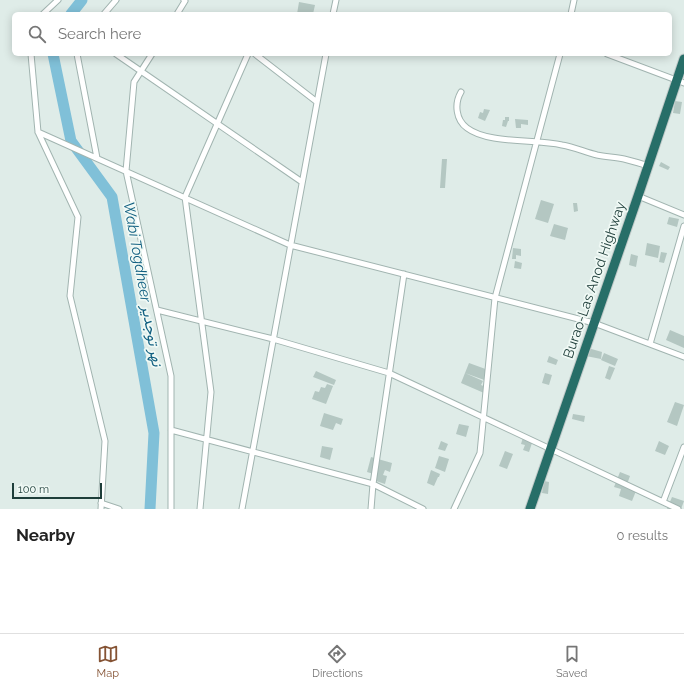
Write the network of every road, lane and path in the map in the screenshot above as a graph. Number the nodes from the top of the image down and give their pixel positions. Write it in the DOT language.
graph roads {
  1 [pos="58,0"];
  2 [pos="116,0"];
  3 [pos="184,0"];
  4 [pos="336,0"];
  5 [pos="574,0"];
  6 [pos="45,12"];
  7 [pos="106,12"];
  8 [pos="178,12"];
  9 [pos="333,12"];
  10 [pos="571,12"];
  11 [pos="31,56"];
  12 [pos="77,56"];
  13 [pos="119,56"];
  14 [pos="151,56"];
  15 [pos="247,56"];
  16 [pos="258,56"];
  17 [pos="326,56"];
  18 [pos="559,56"];
  19 [pos="612,56"];
  20 [pos="684,59"];
  21 [pos="141,71"];
  22 [pos="680,82"];
  23 [pos="461,92"];
  24 [pos="317,102"];
  25 [pos="217,124"];
  26 [pos="38,132"];
  27 [pos="537,141"];
  28 [pos="98,158"];
  29 [pos="648,166"];
  30 [pos="126,171"];
  31 [pos="302,182"];
  32 [pos="638,196"];
  33 [pos="185,197"];
  34 [pos="684,215"];
  35 [pos="684,226"];
  36 [pos="290,245"];
  37 [pos="404,274"];
  38 [pos="496,298"];
  39 [pos="157,310"];
  40 [pos="202,321"];
  41 [pos="594,323"];
  42 [pos="273,339"];
  43 [pos="650,344"];
  44 [pos="684,357"];
  45 [pos="390,373"];
  46 [pos="484,417"];
  47 [pos="171,430"];
  48 [pos="207,440"];
  49 [pos="684,447"];
  50 [pos="551,449"];
  51 [pos="253,453"];
  52 [pos="373,484"];
  53 [pos="663,502"];
  54 [pos="101,503"];
  55 [pos="101,509"];
  56 [pos="119,509"];
  57 [pos="171,509"];
  58 [pos="200,509"];
  59 [pos="242,509"];
  60 [pos="371,509"];
  61 [pos="423,509"];
  62 [pos="454,509"];
  63 [pos="530,509"];
  64 [pos="678,509"];
  1 -- 6 [label="street"];
  2 -- 7 [label="street"];
  3 -- 8 [label="street"];
  4 -- 9 [label="street"];
  5 -- 10 [label="street"];
  11 -- 26 [label="street"];
  12 -- 28 [label="street"];
  13 -- 21 [label="street"];
  14 -- 21 [label="street"];
  15 -- 25 [label="street"];
  16 -- 24 [label="street"];
  17 -- 24 [label="street"];
  18 -- 27 [label="street"];
  19 -- 22 [label="street"];
  20 -- 22 [label="highway, Burao-Las Anod Highway"];
  21 -- 25 [label="street"];
  21 -- 30 [label="street"];
  22 -- 29 [label="highway, Burao-Las Anod Highway"];
  23 -- 27 [label="street"];
  24 -- 31 [label="street"];
  25 -- 31 [label="street"];
  25 -- 33 [label="street"];
  26 -- 28 [label="street"];
  26 -- 54 [label="street"];
  27 -- 29 [label="street"];
  27 -- 38 [label="street"];
  28 -- 30 [label="street"];
  29 -- 32 [label="highway, Burao-Las Anod Highway"];
  30 -- 33 [label="street"];
  30 -- 39 [label="street"];
  31 -- 36 [label="street"];
  32 -- 34 [label="street"];
  32 -- 41 [label="highway, Burao-Las Anod Highway"];
  33 -- 36 [label="street"];
  33 -- 40 [label="street"];
  35 -- 43 [label="street"];
  36 -- 37 [label="street"];
  36 -- 42 [label="street"];
  37 -- 38 [label="street"];
  37 -- 45 [label="street"];
  38 -- 41 [label="street"];
  38 -- 46 [label="street"];
  39 -- 40 [label="street"];
  39 -- 47 [label="street"];
  40 -- 42 [label="street"];
  40 -- 48 [label="street"];
  41 -- 43 [label="street"];
  41 -- 50 [label="highway, Burao-Las Anod Highway"];
  42 -- 45 [label="street"];
  42 -- 51 [label="street"];
  43 -- 44 [label="street"];
  45 -- 46 [label="street"];
  45 -- 52 [label="street"];
  46 -- 50 [label="street"];
  46 -- 62 [label="street"];
  47 -- 48 [label="street"];
  47 -- 57 [label="street"];
  48 -- 51 [label="street"];
  48 -- 58 [label="street"];
  49 -- 53 [label="street"];
  50 -- 53 [label="street"];
  50 -- 63 [label="highway, Burao-Las Anod Highway"];
  51 -- 52 [label="street"];
  51 -- 59 [label="street"];
  52 -- 60 [label="street"];
  52 -- 61 [label="street"];
  53 -- 64 [label="street"];
  54 -- 55 [label="street"];
  54 -- 56 [label="street"];
}
